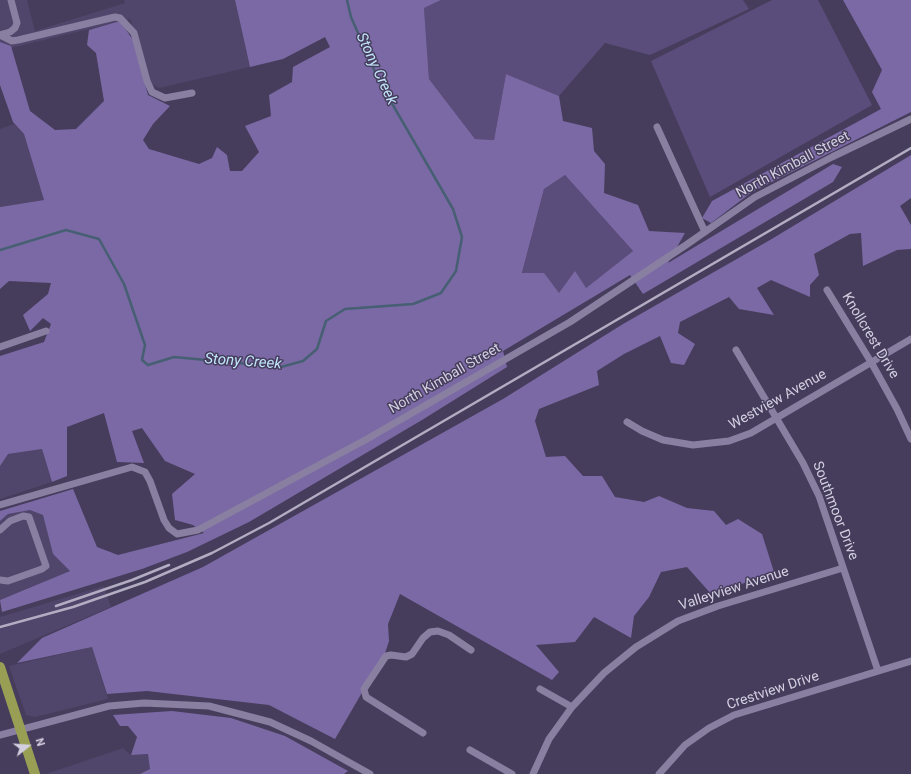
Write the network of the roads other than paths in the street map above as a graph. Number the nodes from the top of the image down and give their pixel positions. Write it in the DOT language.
graph roads {
  1 [pos="11,0"];
  2 [pos="0,35"];
  3 [pos="192,93"];
  4 [pos="911,118"];
  5 [pos="657,127"];
  6 [pos="705,232"];
  7 [pos="827,290"];
  8 [pos="46,331"];
  9 [pos="911,339"];
  10 [pos="0,347"];
  11 [pos="736,350"];
  12 [pos="872,362"];
  13 [pos="777,418"];
  14 [pos="627,422"];
  15 [pos="911,439"];
  16 [pos="0,505"];
  17 [pos="0,530"];
  18 [pos="843,568"];
  19 [pos="0,580"];
  20 [pos="471,650"];
  21 [pos="911,661"];
  22 [pos="1,671"];
  23 [pos="878,671"];
  24 [pos="540,689"];
  25 [pos="572,707"];
  26 [pos="21,729"];
  27 [pos="423,733"];
  28 [pos="0,735"];
  29 [pos="470,750"];
  30 [pos="35,774"];
  31 [pos="370,774"];
  32 [pos="512,774"];
  33 [pos="533,774"];
  34 [pos="659,774"];
  1 -- 2 [label="street"];
  2 -- 3 [label="street"];
  4 -- 6 [label="street, North Kimball Street"];
  5 -- 6 [label="street"];
  6 -- 16 [label="street, North Kimball Street"];
  7 -- 12 [label="street, Knollcrest Drive"];
  8 -- 10 [label="street"];
  9 -- 12 [label="street, Westview Avenue"];
  11 -- 13 [label="street, Southmoor Drive"];
  12 -- 13 [label="street, Westview Avenue"];
  12 -- 15 [label="street, Knollcrest Drive"];
  13 -- 14 [label="street, Westview Avenue"];
  13 -- 18 [label="street, Southmoor Drive"];
  17 -- 19 [label="street"];
  18 -- 23 [label="street, Southmoor Drive"];
  18 -- 25 [label="street, Valleyview Avenue"];
  20 -- 27 [label="street"];
  21 -- 23 [label="street, Crestview Drive"];
  22 -- 26 [label="main road"];
  23 -- 34 [label="street, Crestview Drive"];
  24 -- 25 [label="street"];
  25 -- 33 [label="street, Valleyview Avenue"];
  26 -- 28 [label="street"];
  26 -- 30 [label="main road"];
  26 -- 31 [label="street"];
  29 -- 32 [label="street"];
}
